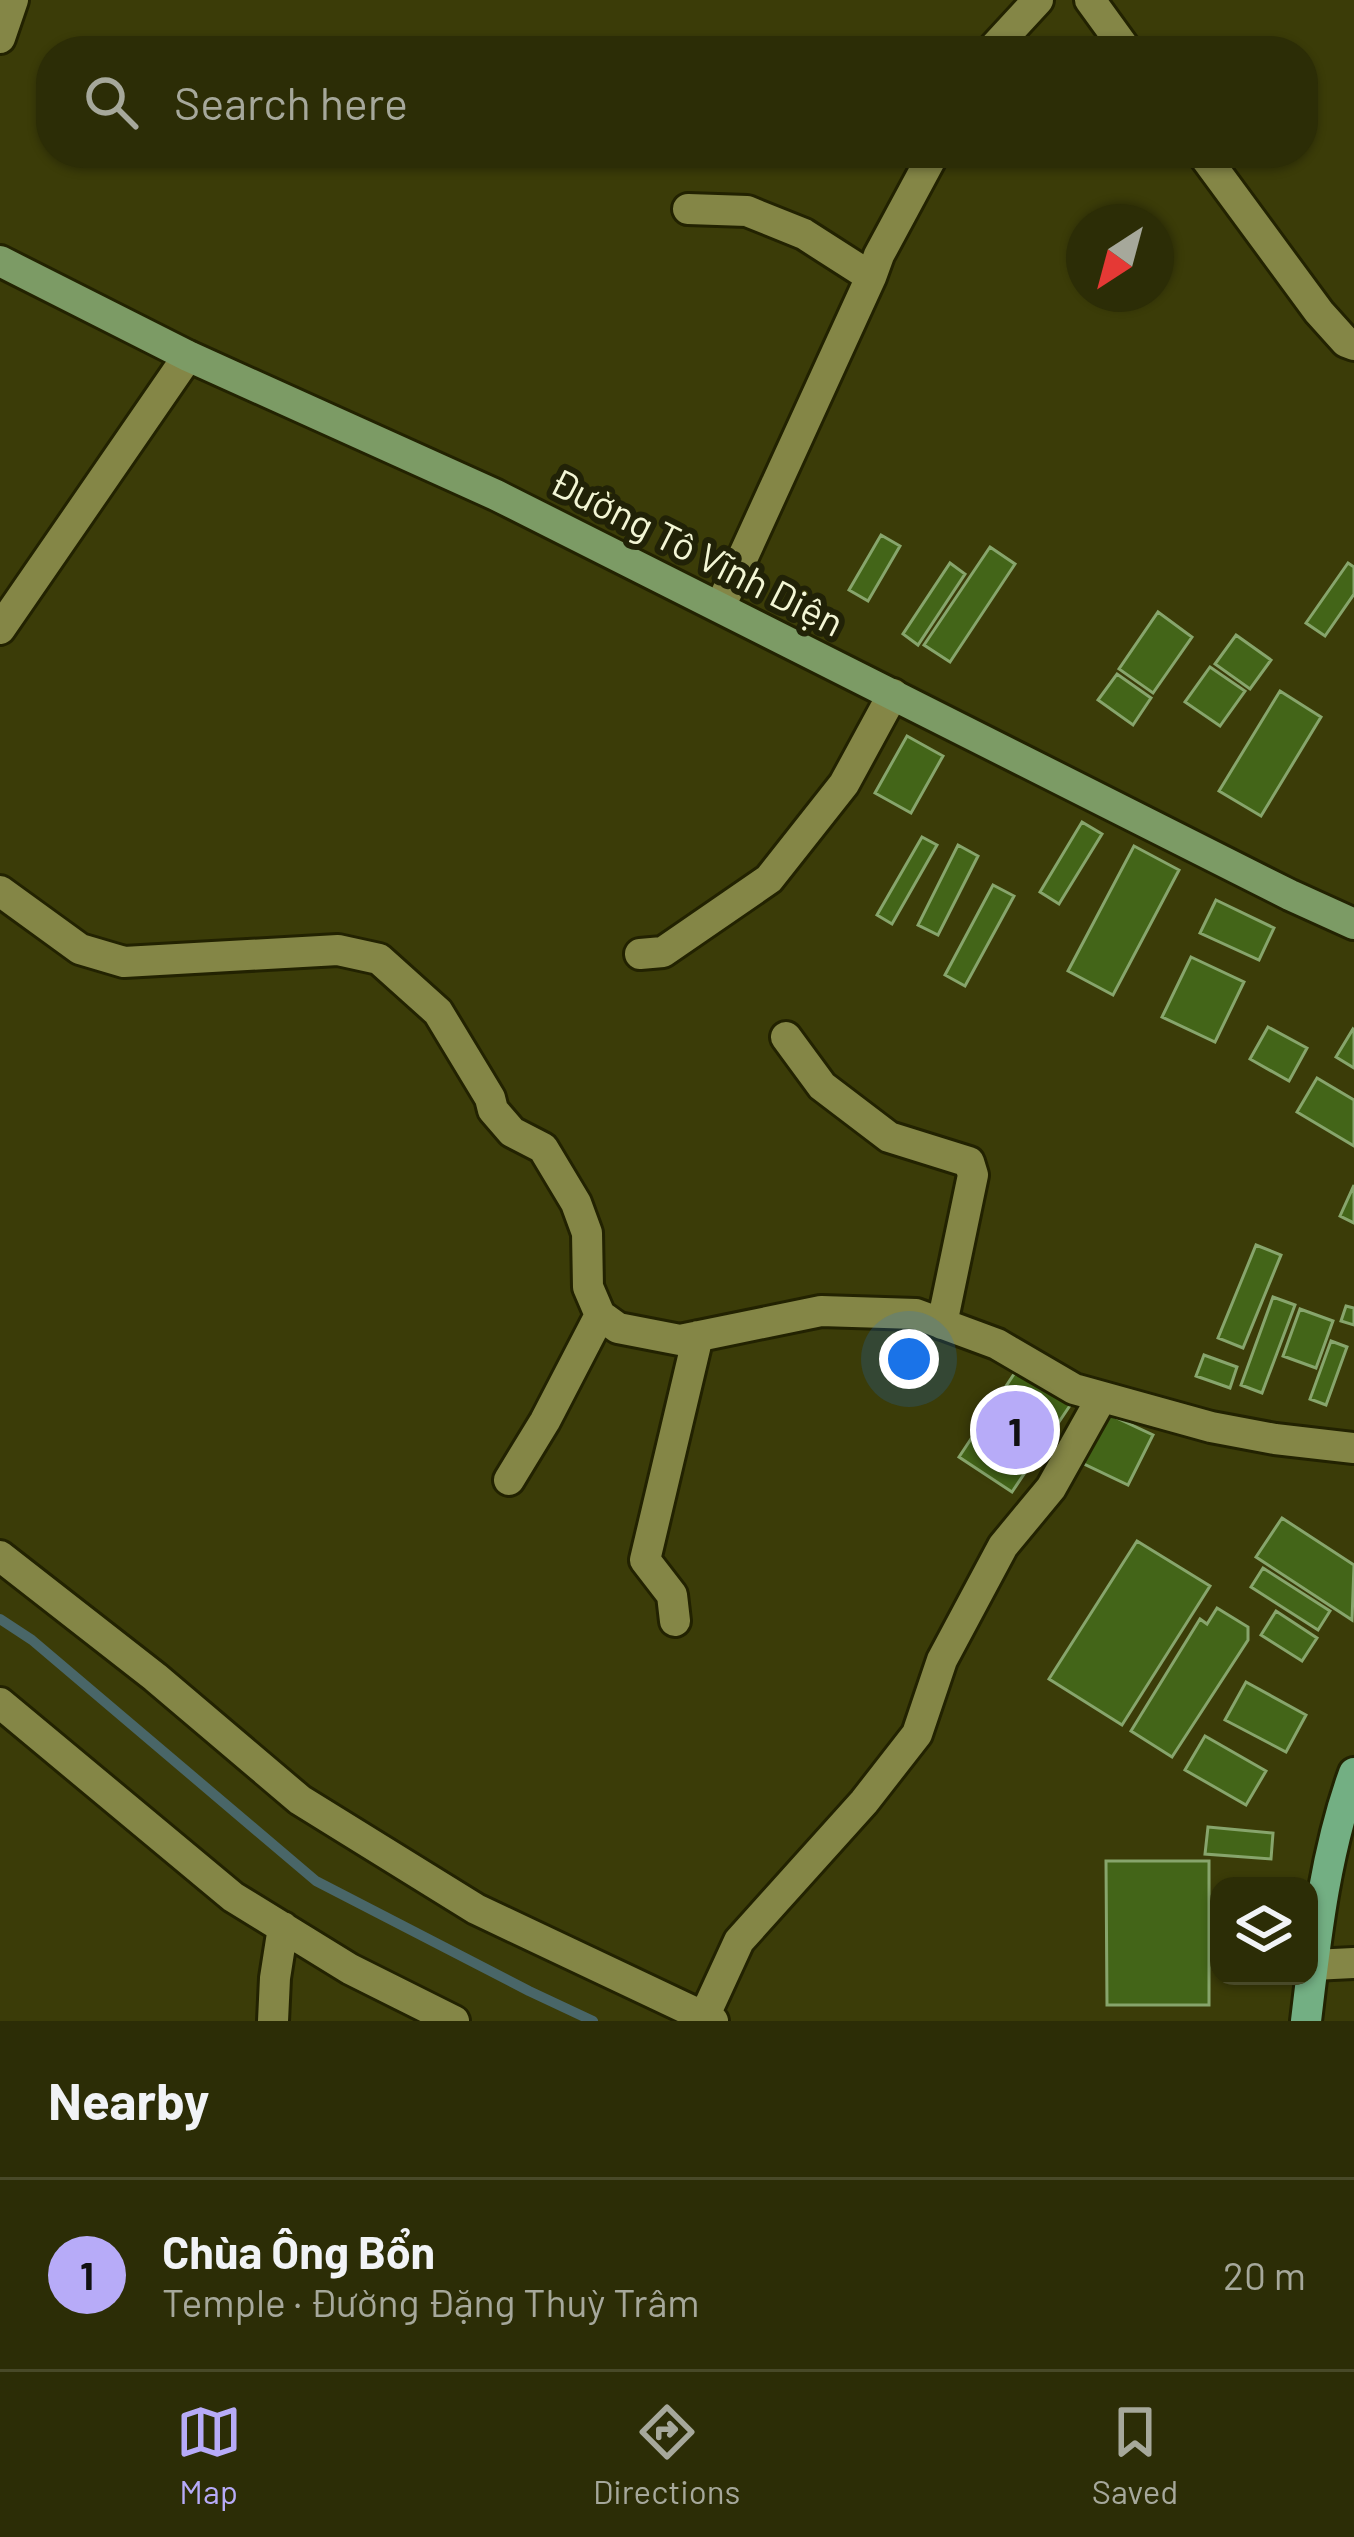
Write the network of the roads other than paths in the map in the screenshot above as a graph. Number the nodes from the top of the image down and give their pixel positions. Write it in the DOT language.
graph roads {
  1 [pos="13,0"];
  2 [pos="1038,0"];
  3 [pos="1090,0"];
  4 [pos="1005,36"];
  5 [pos="1116,36"];
  6 [pos="0,38"];
  7 [pos="926,168"];
  8 [pos="1213,168"];
  9 [pos="688,209"];
  10 [pos="0,261"];
  11 [pos="872,278"];
  12 [pos="1354,345"];
  13 [pos="188,356"];
  14 [pos="720,607"];
  15 [pos="0,629"];
  16 [pos="893,694"];
  17 [pos="0,891"];
  18 [pos="1354,924"];
  19 [pos="640,954"];
  20 [pos="787,1037"];
  21 [pos="600,1315"];
  22 [pos="942,1324"];
  23 [pos="698,1336"];
  24 [pos="1102,1397"];
  25 [pos="1354,1448"];
  26 [pos="509,1480"];
  27 [pos="0,1556"];
  28 [pos="675,1621"];
  29 [pos="0,1703"];
  30 [pos="1354,1773"];
  31 [pos="283,1927"];
  32 [pos="1318,1936"];
  33 [pos="1354,1964"];
  34 [pos="1318,1965"];
  35 [pos="1310,1985"];
  36 [pos="709,2019"];
  37 [pos="273,2021"];
  38 [pos="454,2021"];
  39 [pos="1306,2021"];
  1 -- 6 [label="street"];
  2 -- 4 [label="street"];
  3 -- 5 [label="street"];
  7 -- 11 [label="street"];
  8 -- 12 [label="street"];
  9 -- 11 [label="street"];
  10 -- 13 [label="main road, Đường Tô Vĩnh Diện"];
  11 -- 14 [label="street"];
  13 -- 14 [label="main road, Đường Tô Vĩnh Diện"];
  13 -- 15 [label="street"];
  14 -- 16 [label="main road, Đường Tô Vĩnh Diện"];
  16 -- 18 [label="main road, Đường Tô Vĩnh Diện"];
  16 -- 19 [label="street"];
  17 -- 21 [label="street"];
  20 -- 22 [label="street"];
  21 -- 23 [label="street"];
  21 -- 26 [label="street"];
  22 -- 23 [label="street"];
  22 -- 24 [label="street"];
  23 -- 28 [label="street"];
  24 -- 25 [label="street"];
  24 -- 36 [label="street"];
  27 -- 36 [label="street"];
  29 -- 31 [label="street"];
  30 -- 32 [label="main road"];
  31 -- 37 [label="street"];
  31 -- 38 [label="street"];
  33 -- 34 [label="street"];
  35 -- 39 [label="main road"];
}
